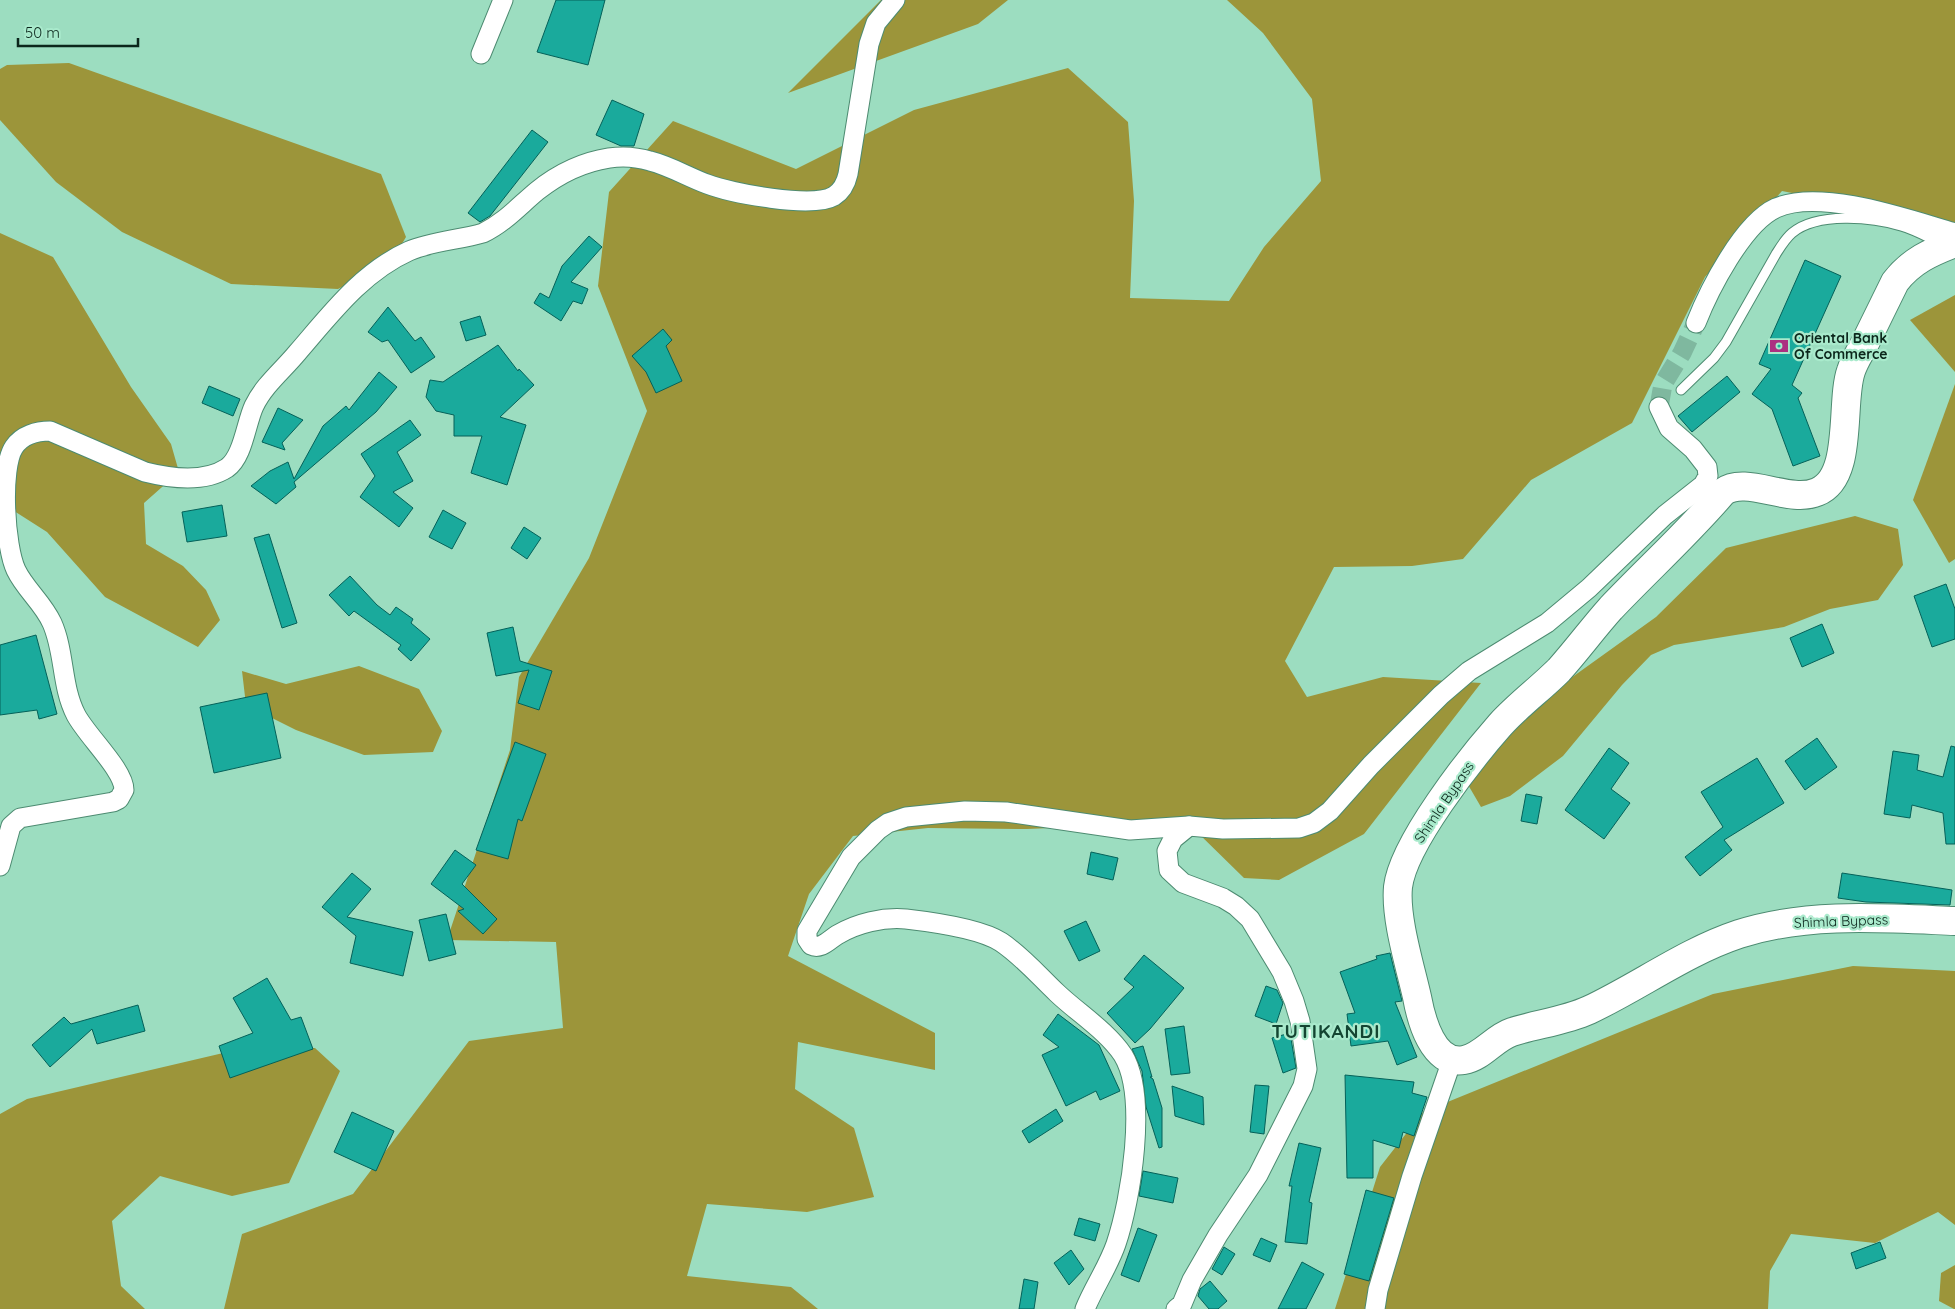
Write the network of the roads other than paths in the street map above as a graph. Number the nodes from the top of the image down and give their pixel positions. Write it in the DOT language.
graph roads {
  1 [pos="503,0"];
  2 [pos="895,0"];
  3 [pos="481,54"];
  4 [pos="1952,241"];
  5 [pos="1696,322"];
  6 [pos="1681,390"];
  7 [pos="1660,407"];
  8 [pos="1189,826"];
  9 [pos="0,866"];
  10 [pos="1955,921"];
  11 [pos="1452,1060"];
  12 [pos="1085,1309"];
  13 [pos="1176,1309"];
  14 [pos="1374,1309"];
  1 -- 3 [label="street"];
  2 -- 9 [label="street"];
  4 -- 5 [label="street"];
  4 -- 6 [label="lane"];
  4 -- 11 [label="highway, Shimla Bypass"];
  7 -- 8 [label="street"];
  8 -- 12 [label="street"];
  8 -- 13 [label="street"];
  10 -- 11 [label="highway, Shimla Bypass"];
  11 -- 14 [label="street"];
}
